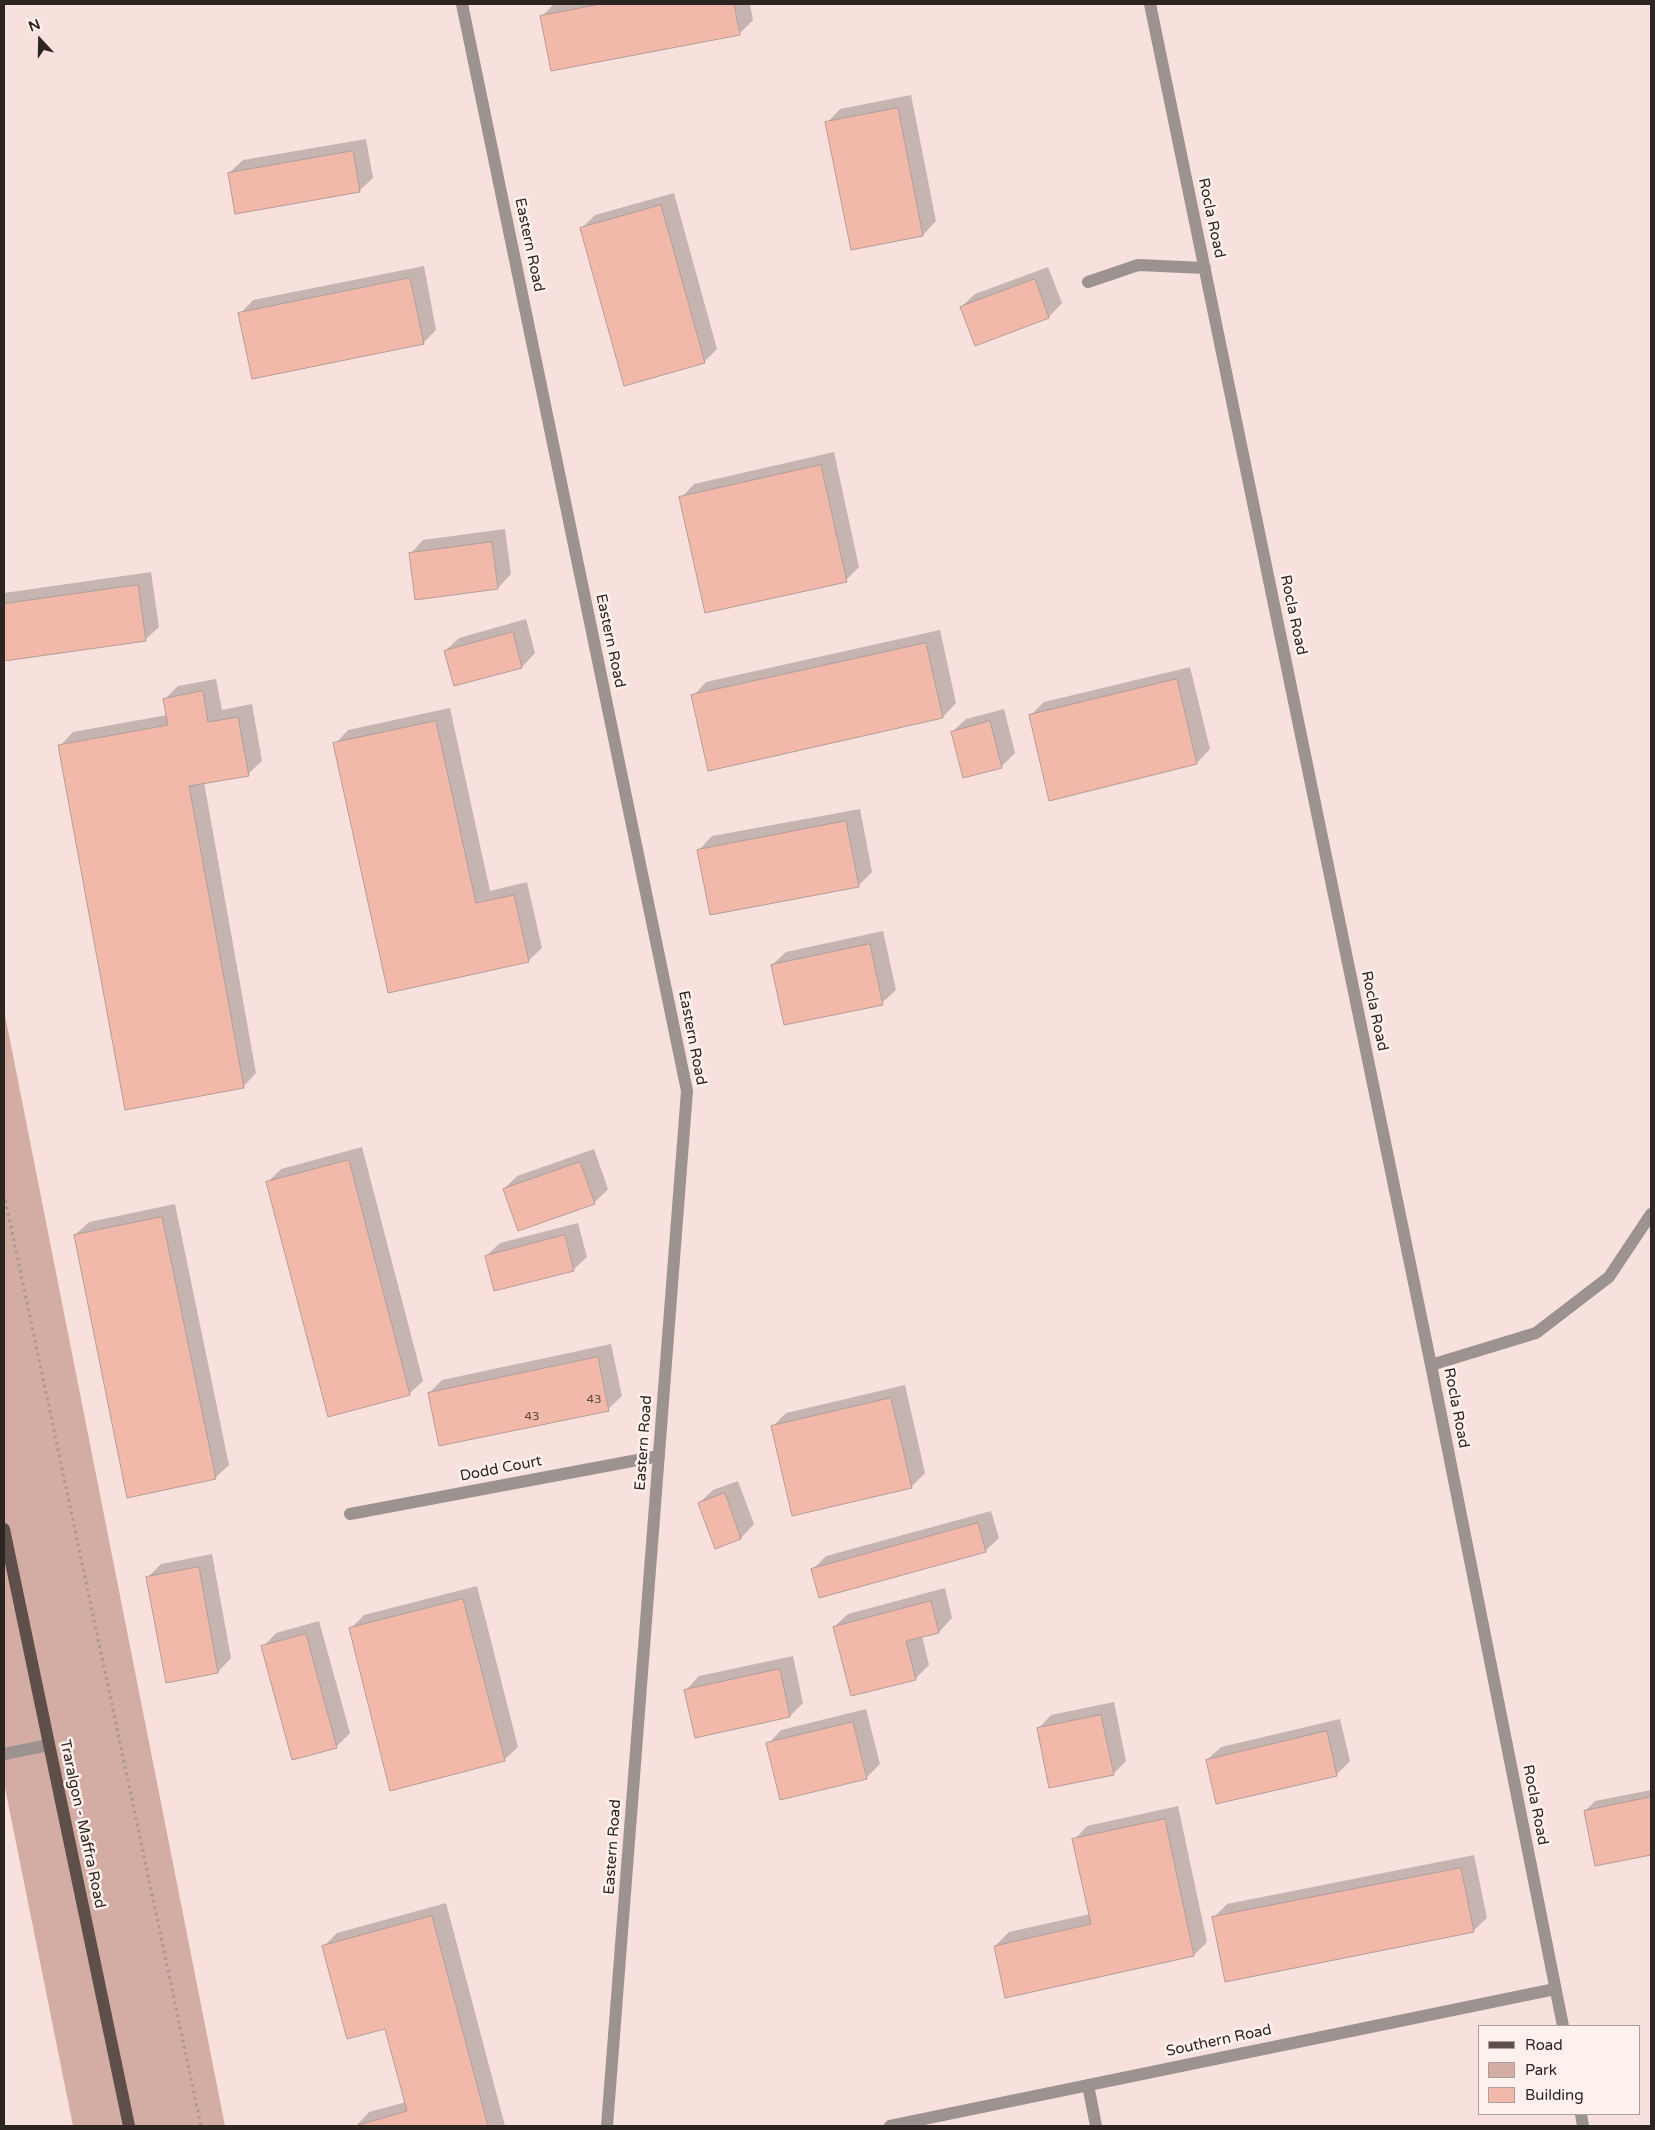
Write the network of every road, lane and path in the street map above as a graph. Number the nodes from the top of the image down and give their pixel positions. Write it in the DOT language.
graph roads {
  1 [pos="462,4"];
  2 [pos="1150,4"];
  3 [pos="1204,268"];
  4 [pos="1088,282"];
  5 [pos="4,1194"];
  6 [pos="1651,1214"];
  7 [pos="1431,1365"];
  8 [pos="659,1456"];
  9 [pos="350,1514"];
  10 [pos="4,1529"];
  11 [pos="49,1744"];
  12 [pos="4,1754"];
  13 [pos="1555,1989"];
  14 [pos="1563,2025"];
  15 [pos="1088,2084"];
  16 [pos="129,2126"];
  17 [pos="201,2126"];
  18 [pos="607,2126"];
  19 [pos="890,2126"];
  20 [pos="1096,2126"];
  1 -- 8 [label="street, Eastern Road"];
  2 -- 3 [label="street, Rocla Road"];
  3 -- 4 [label="street"];
  3 -- 7 [label="street, Rocla Road"];
  5 -- 17 [label="path"];
  6 -- 7 [label="street"];
  7 -- 13 [label="street, Rocla Road"];
  8 -- 9 [label="street, Dodd Court"];
  8 -- 18 [label="street, Eastern Road"];
  10 -- 11 [label="main road, Traralgon - Maffra Road"];
  11 -- 12 [label="street"];
  11 -- 16 [label="main road, Traralgon - Maffra Road"];
  13 -- 14 [label="street, Rocla Road"];
  13 -- 15 [label="street, Southern Road"];
  15 -- 19 [label="street, Southern Road"];
  15 -- 20 [label="street"];
}
